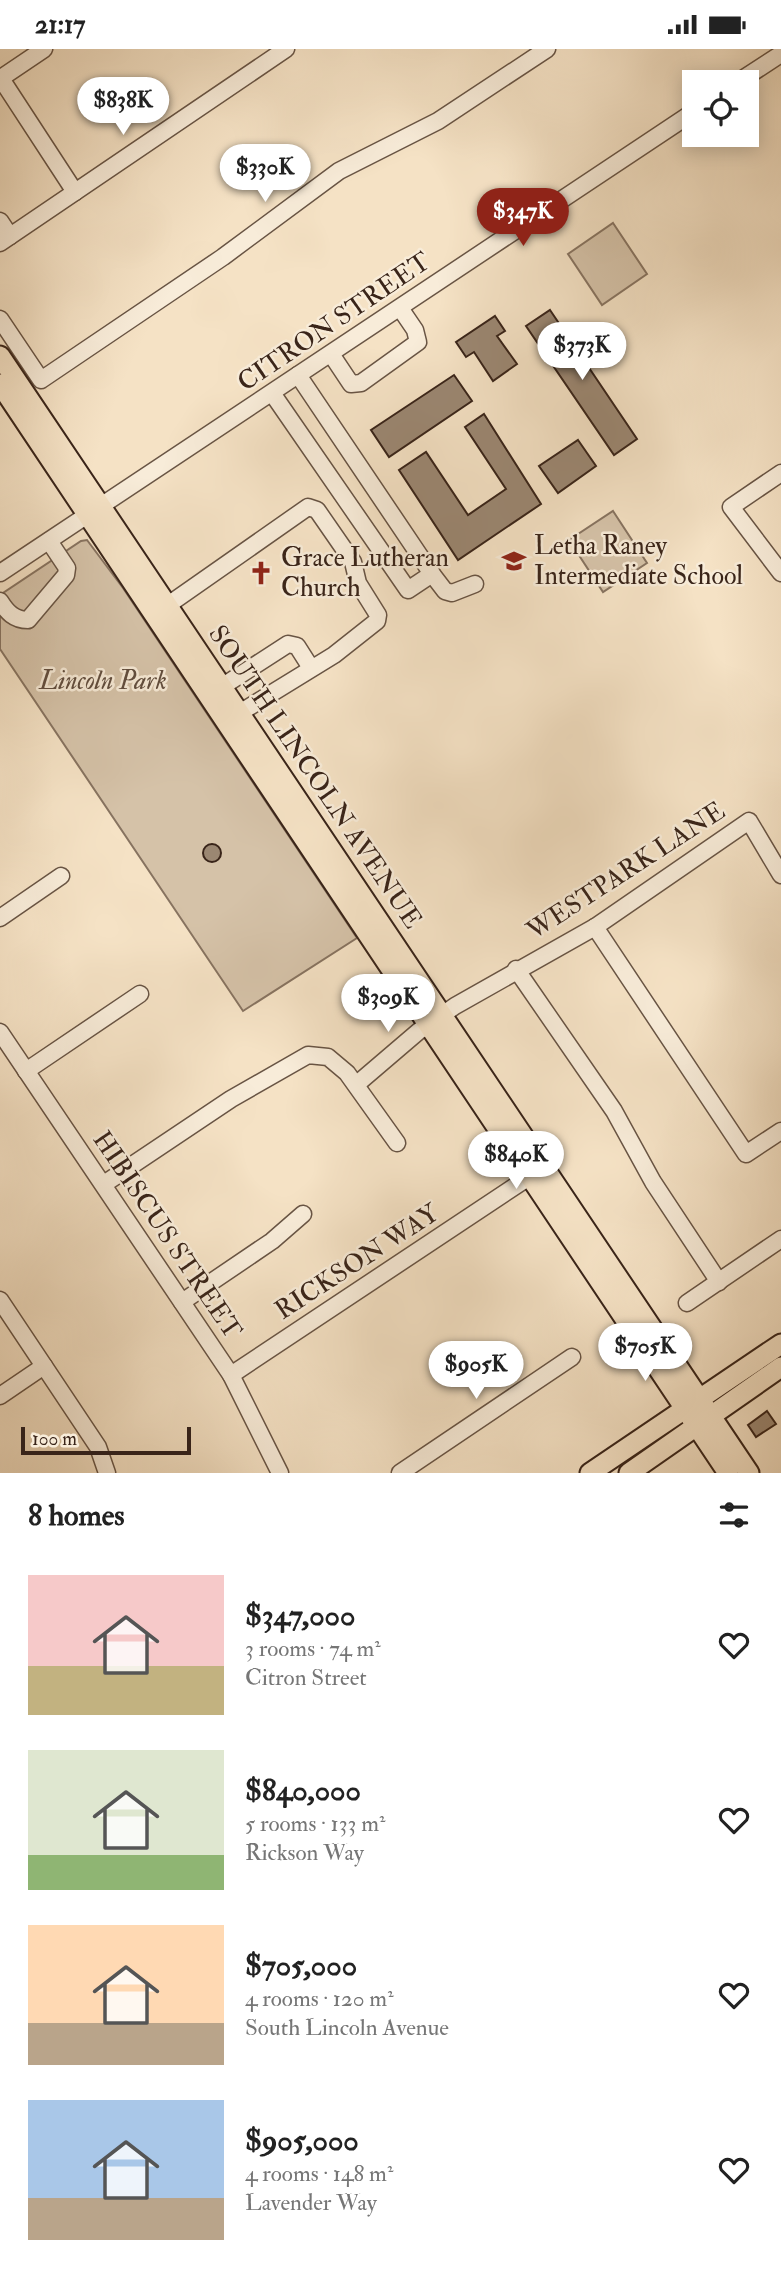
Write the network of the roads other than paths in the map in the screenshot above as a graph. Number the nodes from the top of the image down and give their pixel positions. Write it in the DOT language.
graph roads {
  1 [pos="44,49"];
  2 [pos="286,49"];
  3 [pos="547,49"];
  4 [pos="781,54"];
  5 [pos="756,70"];
  6 [pos="0,78"];
  7 [pos="682,120"];
  8 [pos="75,192"];
  9 [pos="0,221"];
  10 [pos="5,240"];
  11 [pos="400,308"];
  12 [pos="0,319"];
  13 [pos="331,354"];
  14 [pos="0,356"];
  15 [pos="298,375"];
  16 [pos="0,384"];
  17 [pos="272,393"];
  18 [pos="781,473"];
  19 [pos="95,511"];
  20 [pos="49,541"];
  21 [pos="0,573"];
  22 [pos="781,573"];
  23 [pos="432,575"];
  24 [pos="475,585"];
  25 [pos="0,601"];
  26 [pos="168,605"];
  27 [pos="311,668"];
  28 [pos="246,671"];
  29 [pos="223,686"];
  30 [pos="264,698"];
  31 [pos="241,712"];
  32 [pos="781,875"];
  33 [pos="61,876"];
  34 [pos="0,918"];
  35 [pos="594,927"];
  36 [pos="516,969"];
  37 [pos="140,994"];
  38 [pos="436,1019"];
  39 [pos="0,1032"];
  40 [pos="26,1071"];
  41 [pos="357,1084"];
  42 [pos="781,1131"];
  43 [pos="397,1143"];
  44 [pos="538,1172"];
  45 [pos="104,1184"];
  46 [pos="303,1214"];
  47 [pos="781,1239"];
  48 [pos="719,1282"];
  49 [pos="0,1300"];
  50 [pos="182,1302"];
  51 [pos="687,1303"];
  52 [pos="781,1344"];
  53 [pos="572,1357"];
  54 [pos="44,1367"];
  55 [pos="781,1367"];
  56 [pos="231,1375"];
  57 [pos="0,1396"];
  58 [pos="692,1403"];
  59 [pos="704,1421"];
  60 [pos="107,1473"];
  61 [pos="280,1473"];
  62 [pos="400,1473"];
  63 [pos="590,1473"];
  64 [pos="629,1473"];
  65 [pos="728,1473"];
  66 [pos="749,1473"];
  1 -- 6 [label="street"];
  2 -- 8 [label="street"];
  3 -- 12 [label="street"];
  4 -- 5 [label="street"];
  6 -- 8 [label="street"];
  7 -- 11 [label="street, CITRON STREET"];
  8 -- 10 [label="street"];
  9 -- 10 [label="street"];
  11 -- 13 [label="street, CITRON STREET"];
  11 -- 13 [label="street"];
  13 -- 15 [label="street, CITRON STREET"];
  14 -- 19 [label="main road, SOUTH LINCOLN AVENUE"];
  15 -- 17 [label="street, CITRON STREET"];
  15 -- 23 [label="street"];
  16 -- 19 [label="main road, SOUTH LINCOLN AVENUE"];
  17 -- 19 [label="street, CITRON STREET"];
  17 -- 23 [label="street"];
  18 -- 22 [label="street"];
  19 -- 20 [label="street, CITRON STREET"];
  19 -- 26 [label="main road, SOUTH LINCOLN AVENUE"];
  19 -- 38 [label="main road, SOUTH LINCOLN AVENUE"];
  20 -- 21 [label="street, CITRON STREET"];
  20 -- 25 [label="street"];
  23 -- 24 [label="street"];
  26 -- 27 [label="street"];
  26 -- 29 [label="main road, SOUTH LINCOLN AVENUE"];
  27 -- 28 [label="street"];
  27 -- 30 [label="street"];
  28 -- 29 [label="street"];
  28 -- 30 [label="street"];
  29 -- 31 [label="main road, SOUTH LINCOLN AVENUE"];
  30 -- 31 [label="street"];
  31 -- 38 [label="main road, SOUTH LINCOLN AVENUE"];
  32 -- 35 [label="street, WESTPARK LANE"];
  33 -- 34 [label="street"];
  35 -- 36 [label="street, WESTPARK LANE"];
  35 -- 42 [label="street"];
  36 -- 38 [label="street, WESTPARK LANE"];
  36 -- 48 [label="street"];
  37 -- 40 [label="street"];
  38 -- 41 [label="street, WESTPARK LANE"];
  38 -- 44 [label="main road, SOUTH LINCOLN AVENUE"];
  39 -- 40 [label="street, HIBISCUS STREET"];
  40 -- 45 [label="street, HIBISCUS STREET"];
  41 -- 43 [label="street"];
  41 -- 45 [label="street"];
  44 -- 56 [label="street, RICKSON WAY"];
  44 -- 58 [label="main road, SOUTH LINCOLN AVENUE"];
  45 -- 50 [label="street, HIBISCUS STREET"];
  46 -- 50 [label="street"];
  47 -- 48 [label="street"];
  48 -- 51 [label="street"];
  49 -- 54 [label="street"];
  50 -- 56 [label="street, HIBISCUS STREET"];
  52 -- 58 [label="main road"];
  53 -- 62 [label="street"];
  54 -- 57 [label="street"];
  54 -- 60 [label="street"];
  55 -- 59 [label="main road"];
  56 -- 61 [label="street, HIBISCUS STREET"];
  58 -- 59 [label="main road, SOUTH LINCOLN AVENUE"];
  58 -- 63 [label="main road"];
  59 -- 64 [label="main road"];
  59 -- 65 [label="main road, SOUTH LINCOLN AVENUE"];
  59 -- 66 [label="main road, SOUTH LINCOLN AVENUE"];
}
